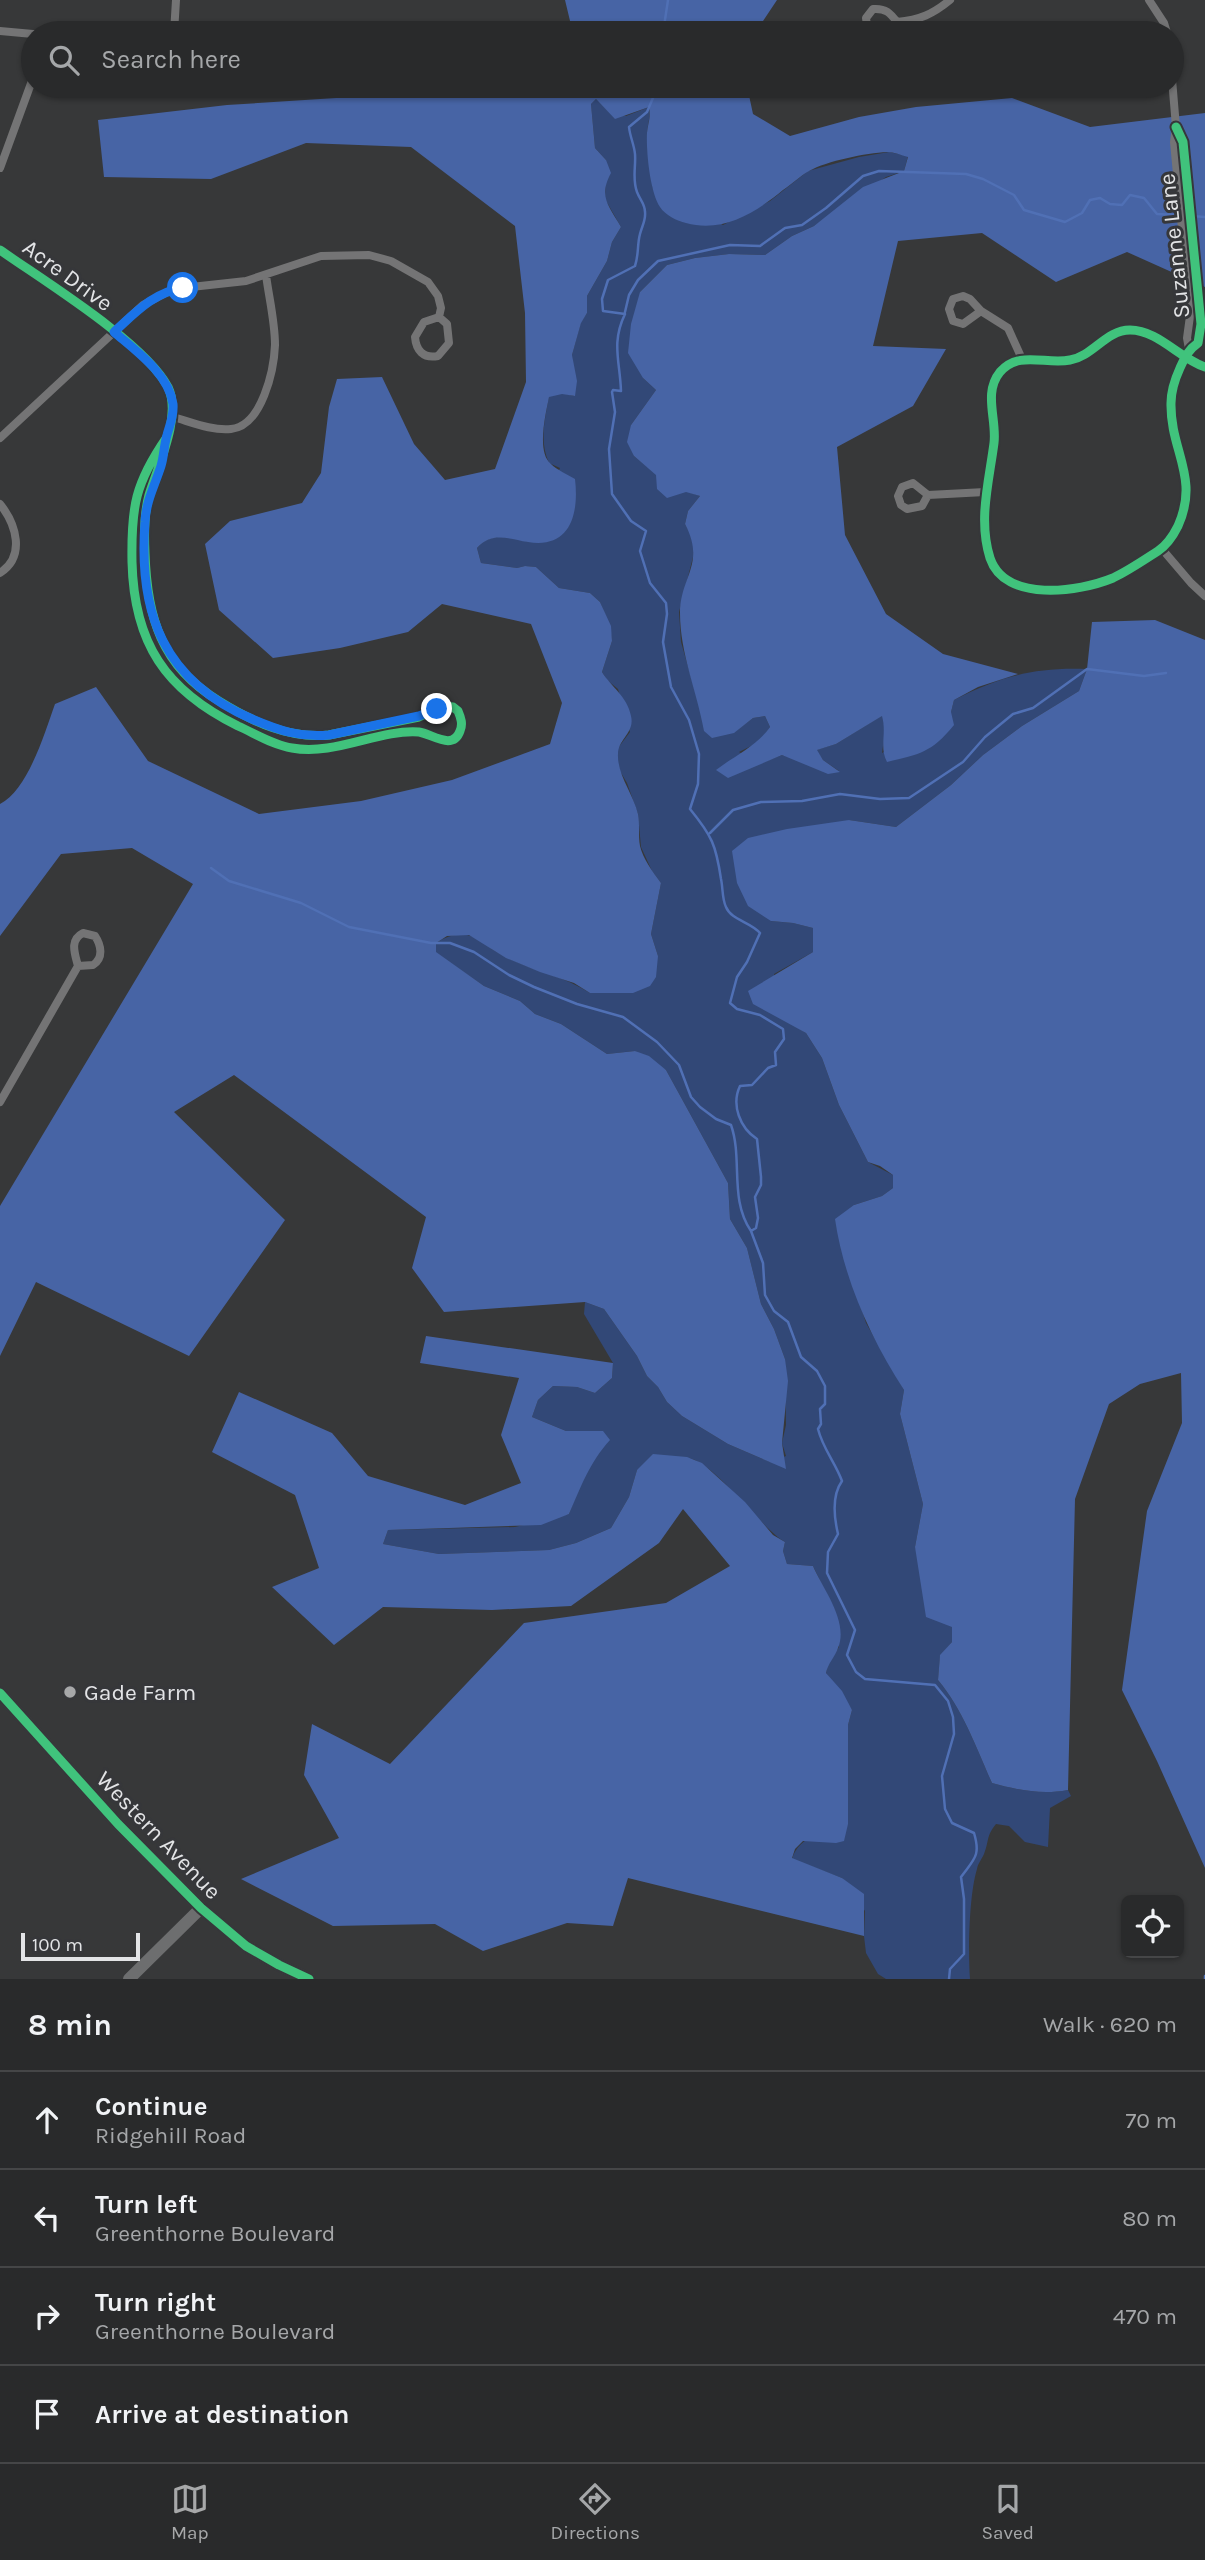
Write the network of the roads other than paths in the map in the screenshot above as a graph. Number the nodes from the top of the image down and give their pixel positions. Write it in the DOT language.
graph roads {
  1 [pos="176,0"];
  2 [pos="950,0"];
  3 [pos="1149,0"];
  4 [pos="174,21"];
  5 [pos="866,21"];
  6 [pos="896,21"];
  7 [pos="908,21"];
  8 [pos="1163,21"];
  9 [pos="0,31"];
  10 [pos="21,33"];
  11 [pos="26,98"];
  12 [pos="1174,98"];
  13 [pos="0,167"];
  14 [pos="0,250"];
  15 [pos="267,275"];
  16 [pos="981,311"];
  17 [pos="439,317"];
  18 [pos="114,332"];
  19 [pos="1187,353"];
  20 [pos="1022,359"];
  21 [pos="1205,367"];
  22 [pos="173,417"];
  23 [pos="167,437"];
  24 [pos="0,438"];
  25 [pos="985,492"];
  26 [pos="928,495"];
  27 [pos="0,504"];
  28 [pos="132,521"];
  29 [pos="145,522"];
  30 [pos="1161,549"];
  31 [pos="0,573"];
  32 [pos="1205,596"];
  33 [pos="162,644"];
  34 [pos="151,648"];
  35 [pos="245,716"];
  36 [pos="238,725"];
  37 [pos="337,733"];
  38 [pos="341,746"];
  39 [pos="78,966"];
  40 [pos="0,1102"];
  41 [pos="0,1693"];
  42 [pos="201,1908"];
  43 [pos="129,1979"];
  44 [pos="309,1979"];
  1 -- 4 [label="street"];
  2 -- 7 [label="street"];
  3 -- 8 [label="street"];
  5 -- 6 [label="street"];
  9 -- 10 [label="street"];
  11 -- 13 [label="street"];
  12 -- 19 [label="street, Suzanne Lane"];
  14 -- 18 [label="street, Acre Drive"];
  15 -- 17 [label="street"];
  15 -- 18 [label="street"];
  15 -- 22 [label="street"];
  16 -- 20 [label="street"];
  17 -- 17 [label="street"];
  18 -- 22 [label="street, Acre Drive"];
  18 -- 24 [label="street"];
  19 -- 20 [label="street, Suzanne Lane"];
  19 -- 21 [label="street"];
  19 -- 30 [label="street, Suzanne Lane"];
  20 -- 25 [label="street, Suzanne Lane"];
  22 -- 23 [label="street"];
  23 -- 28 [label="street"];
  23 -- 29 [label="street"];
  25 -- 26 [label="street"];
  25 -- 30 [label="street, Suzanne Lane"];
  27 -- 31 [label="street"];
  28 -- 29 [label="street"];
  28 -- 34 [label="street"];
  29 -- 33 [label="street"];
  30 -- 32 [label="street"];
  33 -- 34 [label="street"];
  33 -- 35 [label="street"];
  34 -- 36 [label="street"];
  35 -- 36 [label="street"];
  35 -- 37 [label="street"];
  36 -- 38 [label="street"];
  37 -- 38 [label="street"];
  37 -- 38 [label="street"];
  39 -- 39 [label="street"];
  39 -- 40 [label="street"];
  41 -- 42 [label="main road, Western Avenue"];
  42 -- 43 [label="main road"];
  42 -- 44 [label="main road, Western Avenue"];
}
